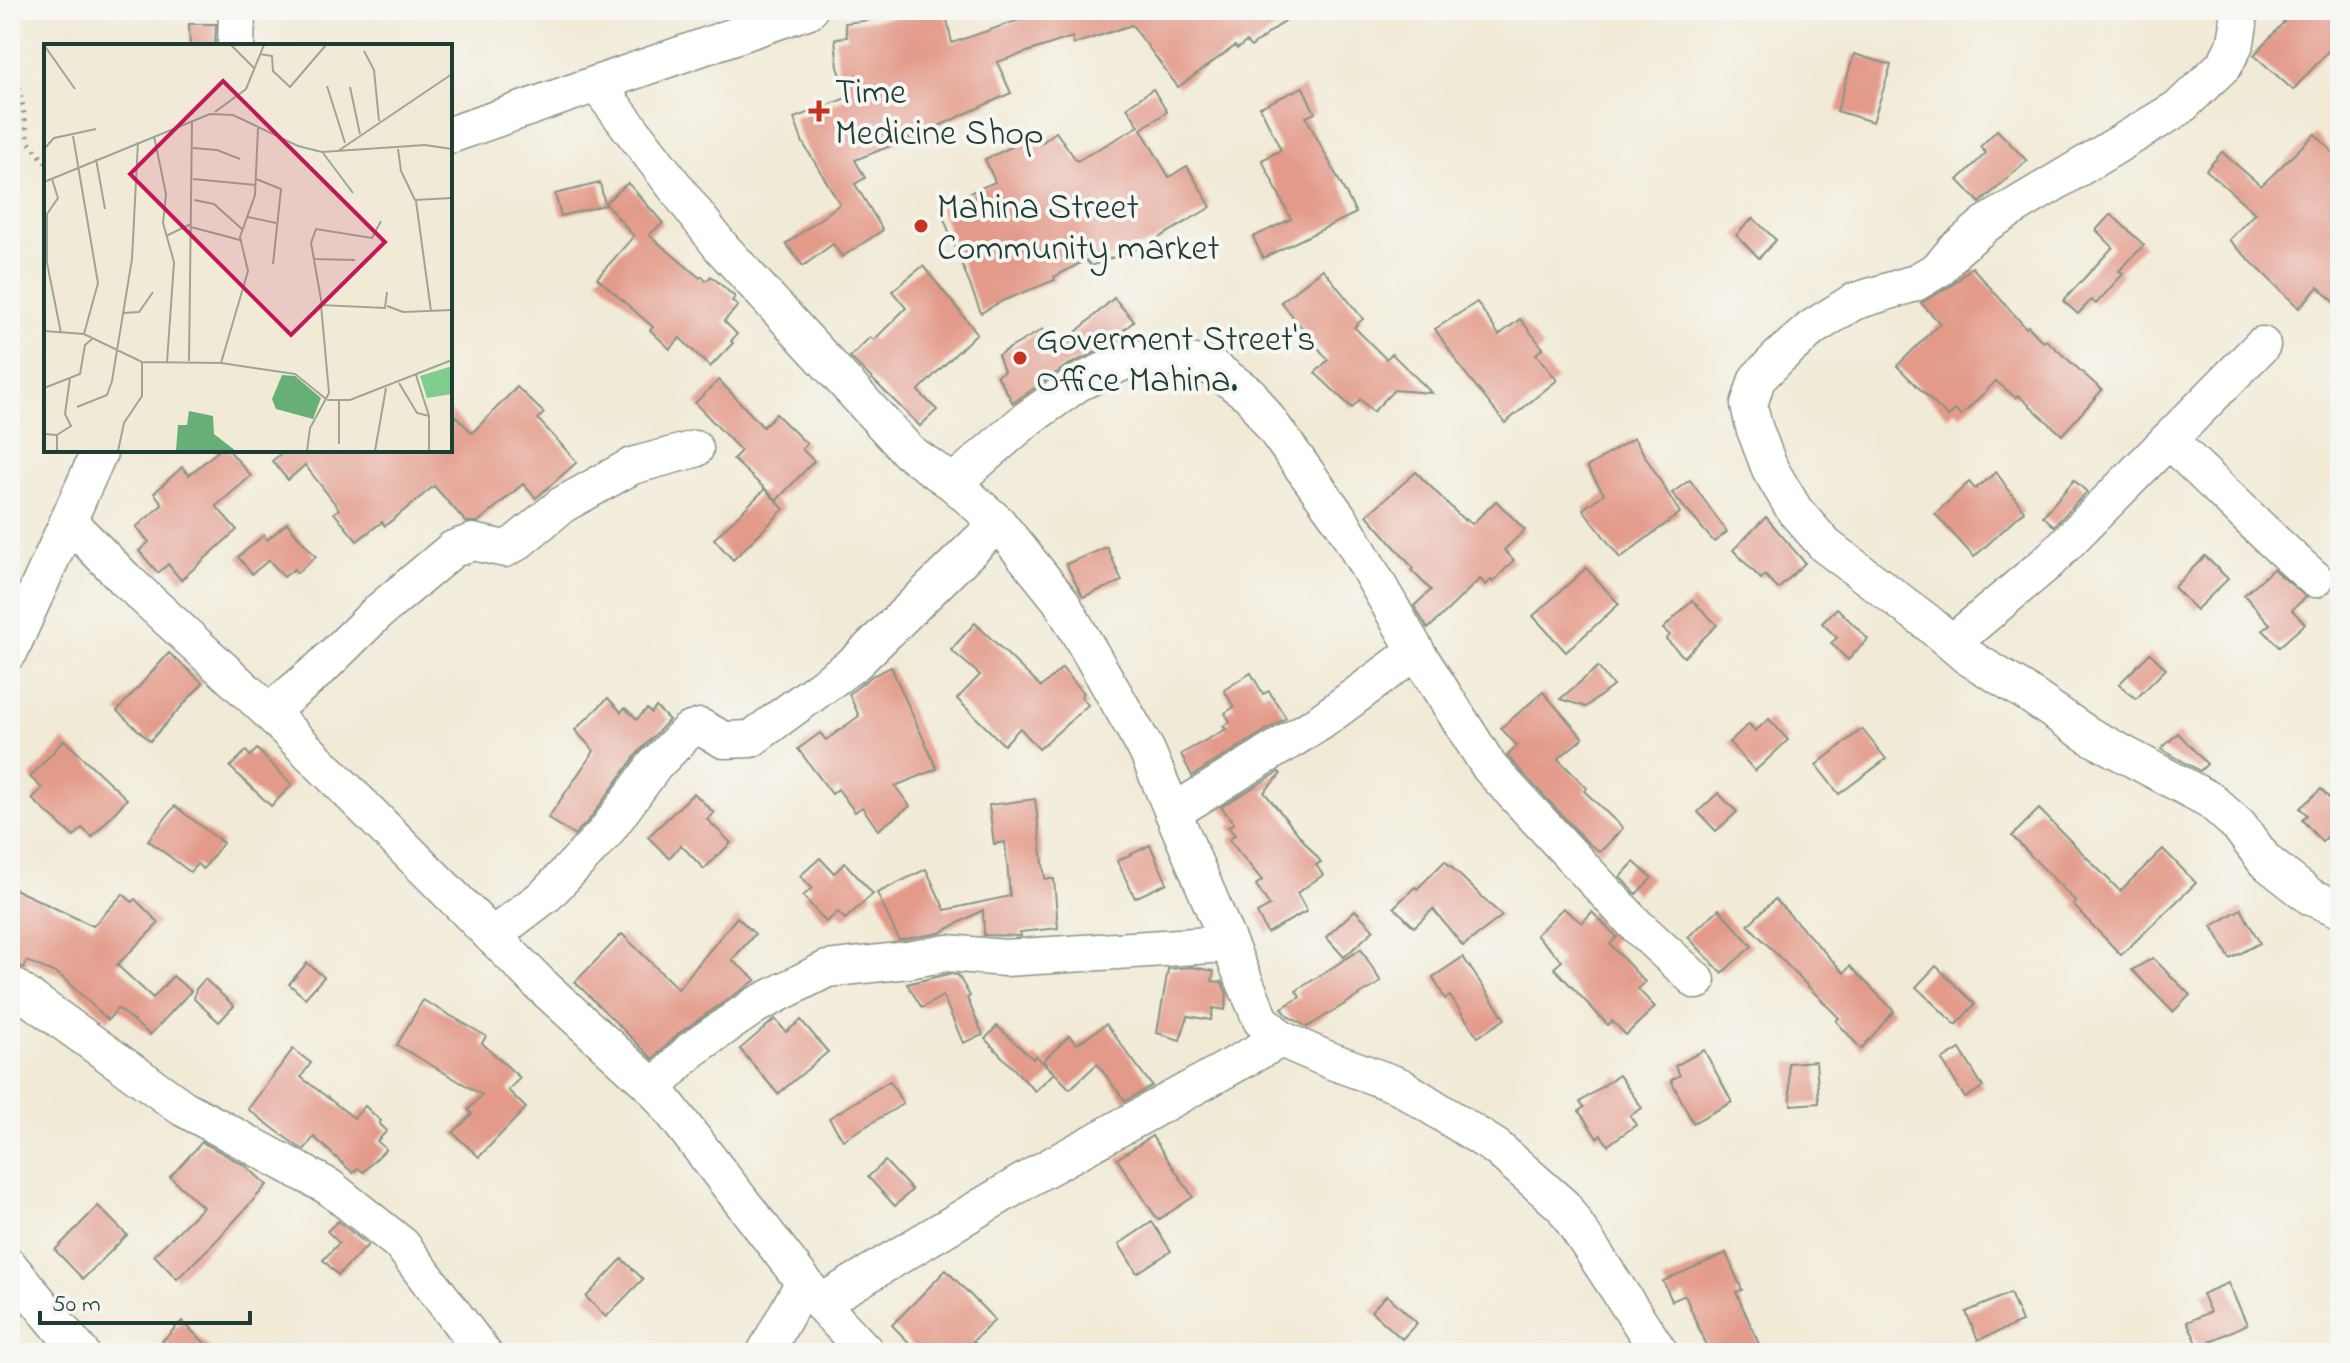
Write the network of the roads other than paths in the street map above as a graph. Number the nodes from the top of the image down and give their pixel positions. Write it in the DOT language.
graph roads {
  1 [pos="237,10"];
  2 [pos="809,10"];
  3 [pos="2237,10"];
  4 [pos="236,44"];
  5 [pos="598,86"];
  6 [pos="452,134"];
  7 [pos="2262,345"];
  8 [pos="2168,440"];
  9 [pos="695,449"];
  10 [pos="99,452"];
  11 [pos="953,483"];
  12 [pos="69,522"];
  13 [pos="998,523"];
  14 [pos="2315,579"];
  15 [pos="1952,643"];
  16 [pos="10,651"];
  17 [pos="1416,651"];
  18 [pos="269,712"];
  19 [pos="1173,812"];
  20 [pos="2340,909"];
  21 [pos="492,936"];
  22 [pos="1227,944"];
  23 [pos="1697,981"];
  24 [pos="10,984"];
  25 [pos="1281,1039"];
  26 [pos="654,1088"];
  27 [pos="10,1267"];
  28 [pos="812,1292"];
  29 [pos="81,1353"];
  30 [pos="483,1353"];
  31 [pos="765,1353"];
  32 [pos="867,1353"];
  33 [pos="1660,1353"];
  1 -- 4 [label="street"];
  2 -- 5 [label="street"];
  3 -- 15 [label="street"];
  5 -- 6 [label="street"];
  5 -- 11 [label="street"];
  7 -- 8 [label="street"];
  8 -- 14 [label="street"];
  8 -- 15 [label="street"];
  9 -- 18 [label="street"];
  10 -- 12 [label="street"];
  11 -- 13 [label="street"];
  11 -- 17 [label="street"];
  12 -- 16 [label="street"];
  12 -- 18 [label="street"];
  13 -- 19 [label="street"];
  13 -- 21 [label="street"];
  15 -- 20 [label="street"];
  17 -- 19 [label="street"];
  17 -- 23 [label="street"];
  18 -- 21 [label="street"];
  19 -- 22 [label="street"];
  21 -- 26 [label="street"];
  22 -- 25 [label="street"];
  22 -- 26 [label="street"];
  24 -- 30 [label="street"];
  25 -- 28 [label="street"];
  25 -- 33 [label="street"];
  26 -- 28 [label="street"];
  27 -- 29 [label="street"];
  28 -- 31 [label="street"];
  28 -- 32 [label="street"];
}
